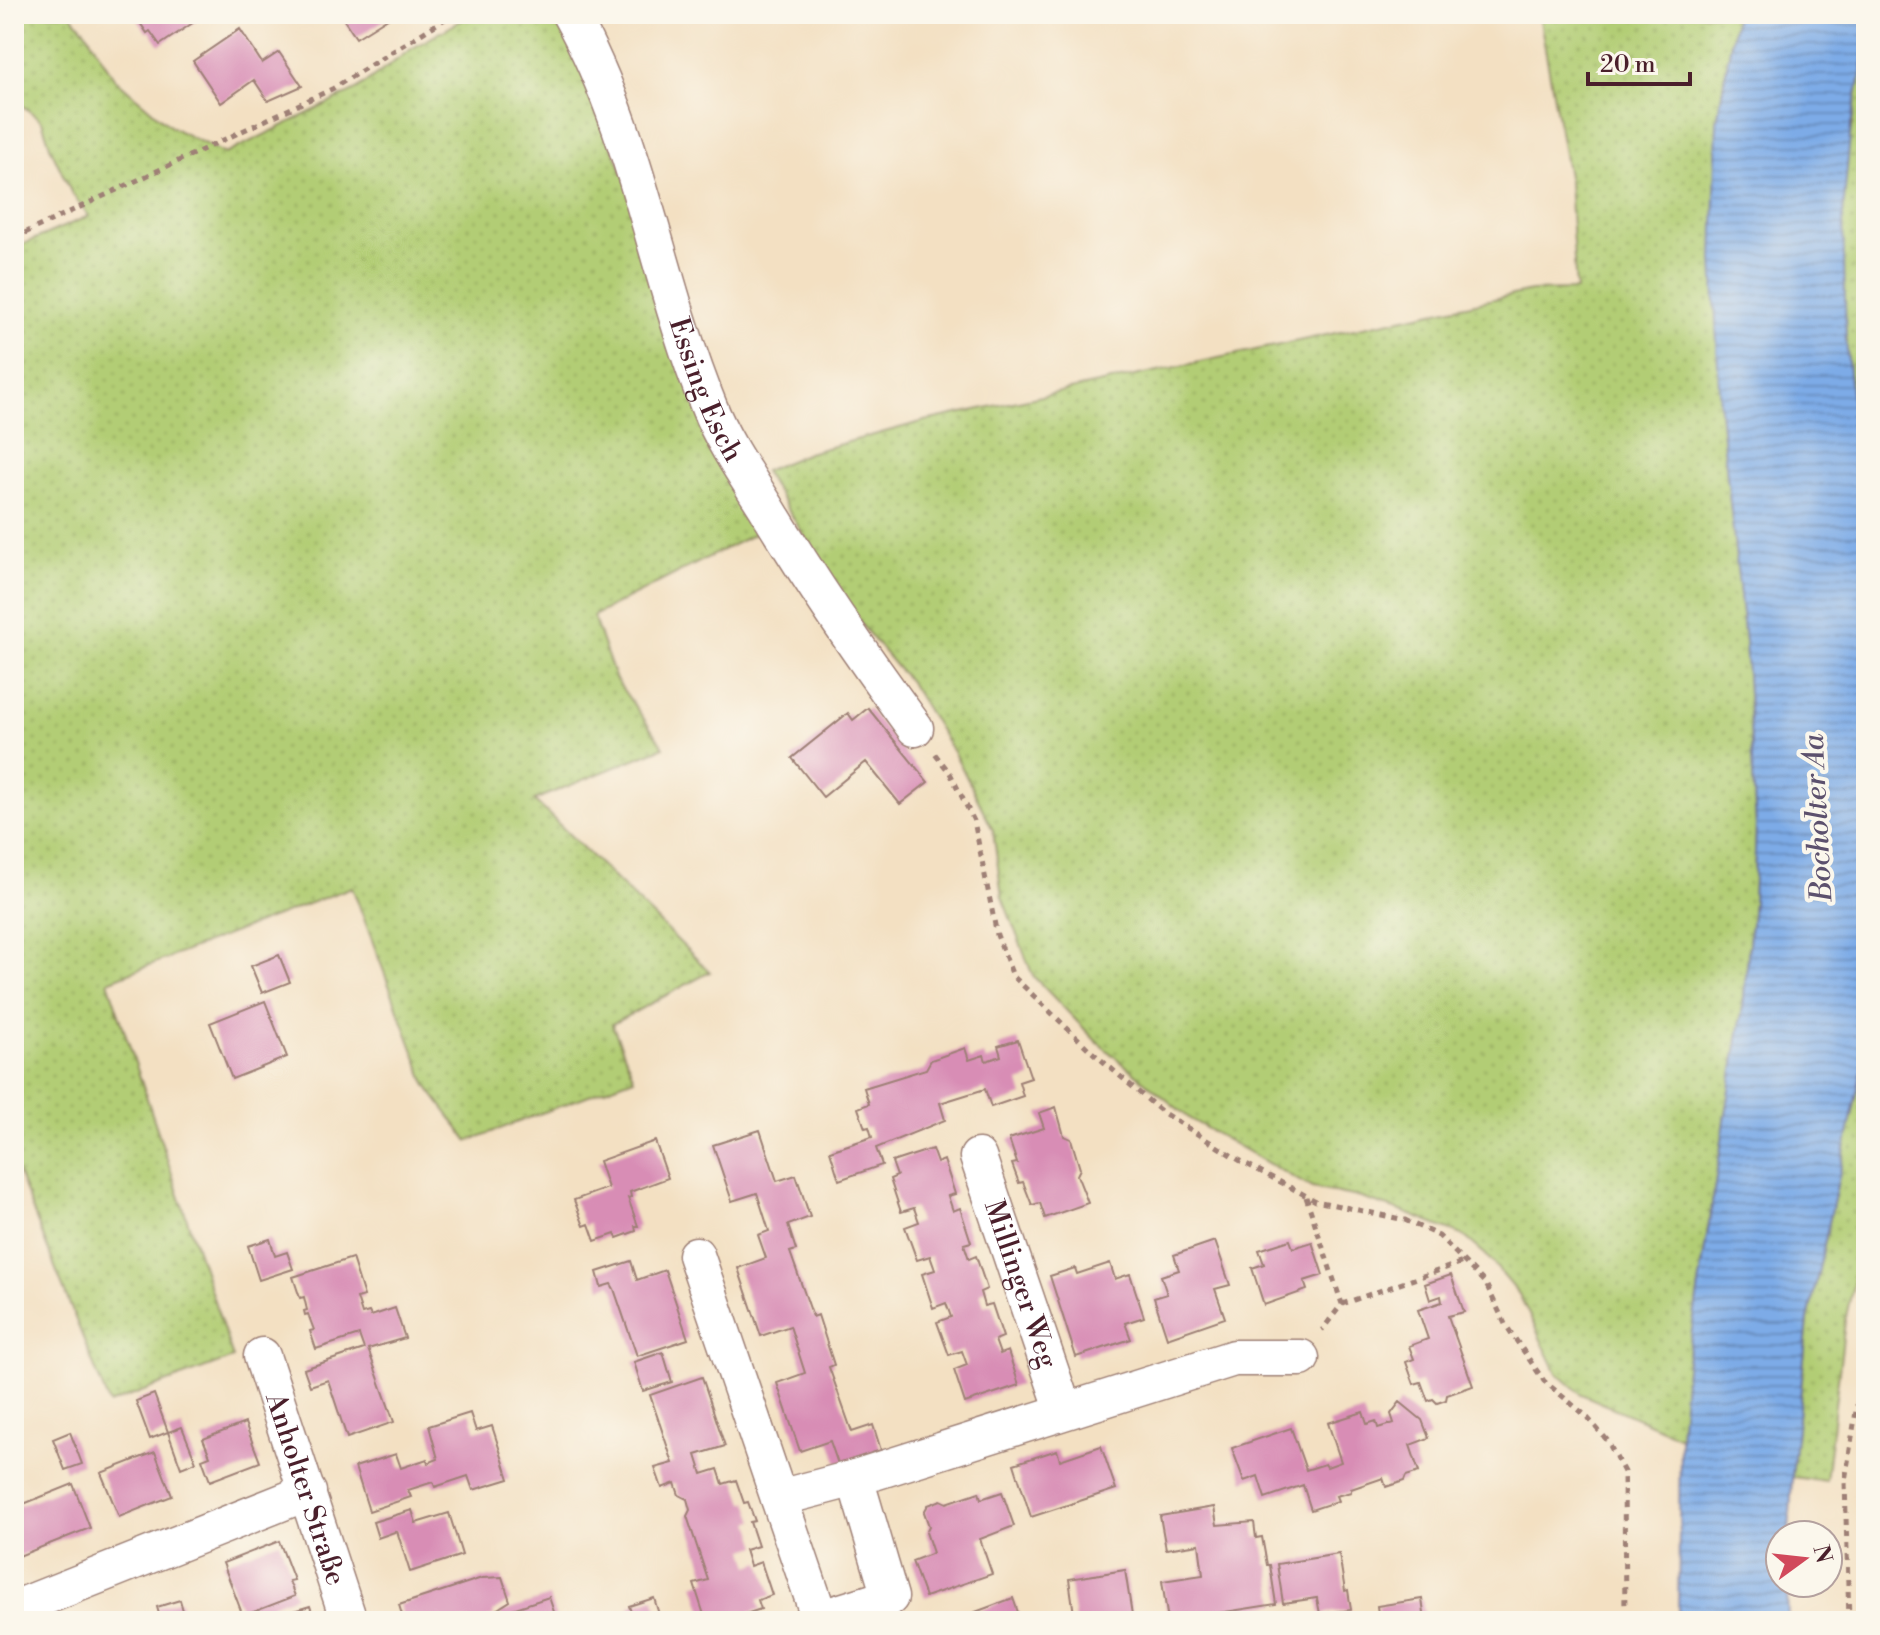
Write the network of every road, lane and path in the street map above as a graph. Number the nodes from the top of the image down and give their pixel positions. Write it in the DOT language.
graph roads {
  1 [pos="453,14"];
  2 [pos="570,14"];
  3 [pos="14,238"];
  4 [pos="915,728"];
  5 [pos="978,1157"];
  6 [pos="1306,1196"];
  7 [pos="696,1255"];
  8 [pos="1463,1262"];
  9 [pos="1342,1304"];
  10 [pos="1866,1348"];
  11 [pos="262,1356"];
  12 [pos="1301,1358"];
  13 [pos="1064,1411"];
  14 [pos="855,1478"];
  15 [pos="308,1492"];
  16 [pos="779,1498"];
  17 [pos="14,1609"];
  18 [pos="816,1620"];
  19 [pos="349,1621"];
  20 [pos="1625,1621"];
  21 [pos="1849,1621"];
  1 -- 3 [label="path"];
  2 -- 4 [label="street, Essing Esch"];
  4 -- 6 [label="path"];
  5 -- 13 [label="street, Millinger Weg"];
  6 -- 8 [label="path"];
  6 -- 9 [label="path"];
  7 -- 16 [label="street"];
  8 -- 9 [label="path"];
  8 -- 20 [label="path"];
  9 -- 12 [label="path"];
  10 -- 21 [label="path"];
  11 -- 15 [label="street, Anholter Straße"];
  12 -- 13 [label="street"];
  13 -- 14 [label="street"];
  14 -- 16 [label="street"];
  14 -- 18 [label="street"];
  15 -- 17 [label="street"];
  15 -- 19 [label="street, Anholter Straße"];
  16 -- 18 [label="street"];
}
